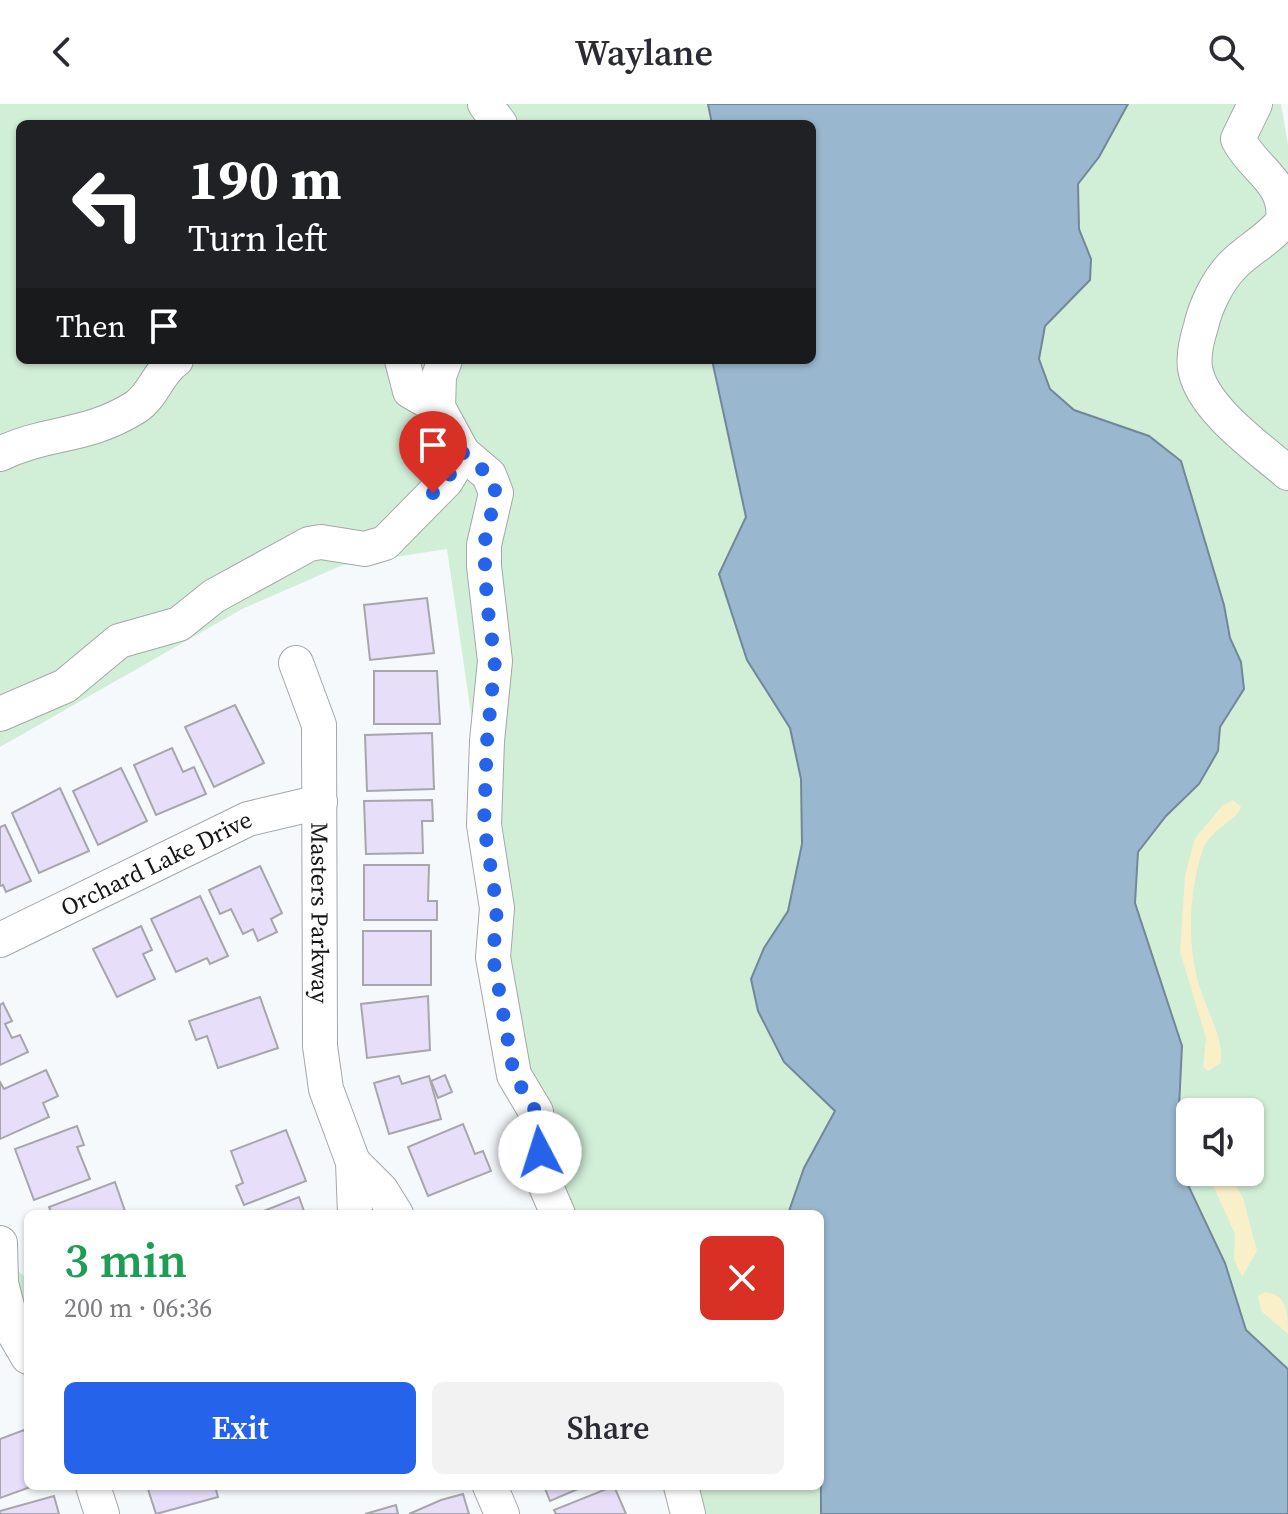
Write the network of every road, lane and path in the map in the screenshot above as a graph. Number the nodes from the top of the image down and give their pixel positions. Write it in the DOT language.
graph roads {
  1 [pos="1255,104"];
  2 [pos="173,364"];
  3 [pos="403,364"];
  4 [pos="444,364"];
  5 [pos="438,407"];
  6 [pos="463,453"];
  7 [pos="0,454"];
  8 [pos="1288,473"];
  9 [pos="296,663"];
  10 [pos="0,714"];
  11 [pos="320,802"];
  12 [pos="0,940"];
  13 [pos="353,1162"];
  14 [pos="355,1210"];
  15 [pos="394,1210"];
  16 [pos="556,1210"];
  17 [pos="10,1251"];
  18 [pos="24,1350"];
  19 [pos="94,1490"];
  20 [pos="492,1490"];
  21 [pos="682,1490"];
  22 [pos="102,1514"];
  23 [pos="502,1514"];
  24 [pos="688,1514"];
  1 -- 8 [label="street"];
  2 -- 7 [label="street"];
  3 -- 5 [label="street"];
  4 -- 5 [label="street"];
  5 -- 6 [label="street"];
  6 -- 10 [label="street"];
  6 -- 16 [label="street"];
  9 -- 11 [label="street, Masters Parkway"];
  11 -- 12 [label="street, Orchard Lake Drive"];
  11 -- 13 [label="street, Masters Parkway"];
  13 -- 14 [label="street, Masters Parkway"];
  13 -- 15 [label="street, Masters Parkway"];
  17 -- 18 [label="street"];
  19 -- 22 [label="street"];
  20 -- 23 [label="street"];
  21 -- 24 [label="street"];
}
